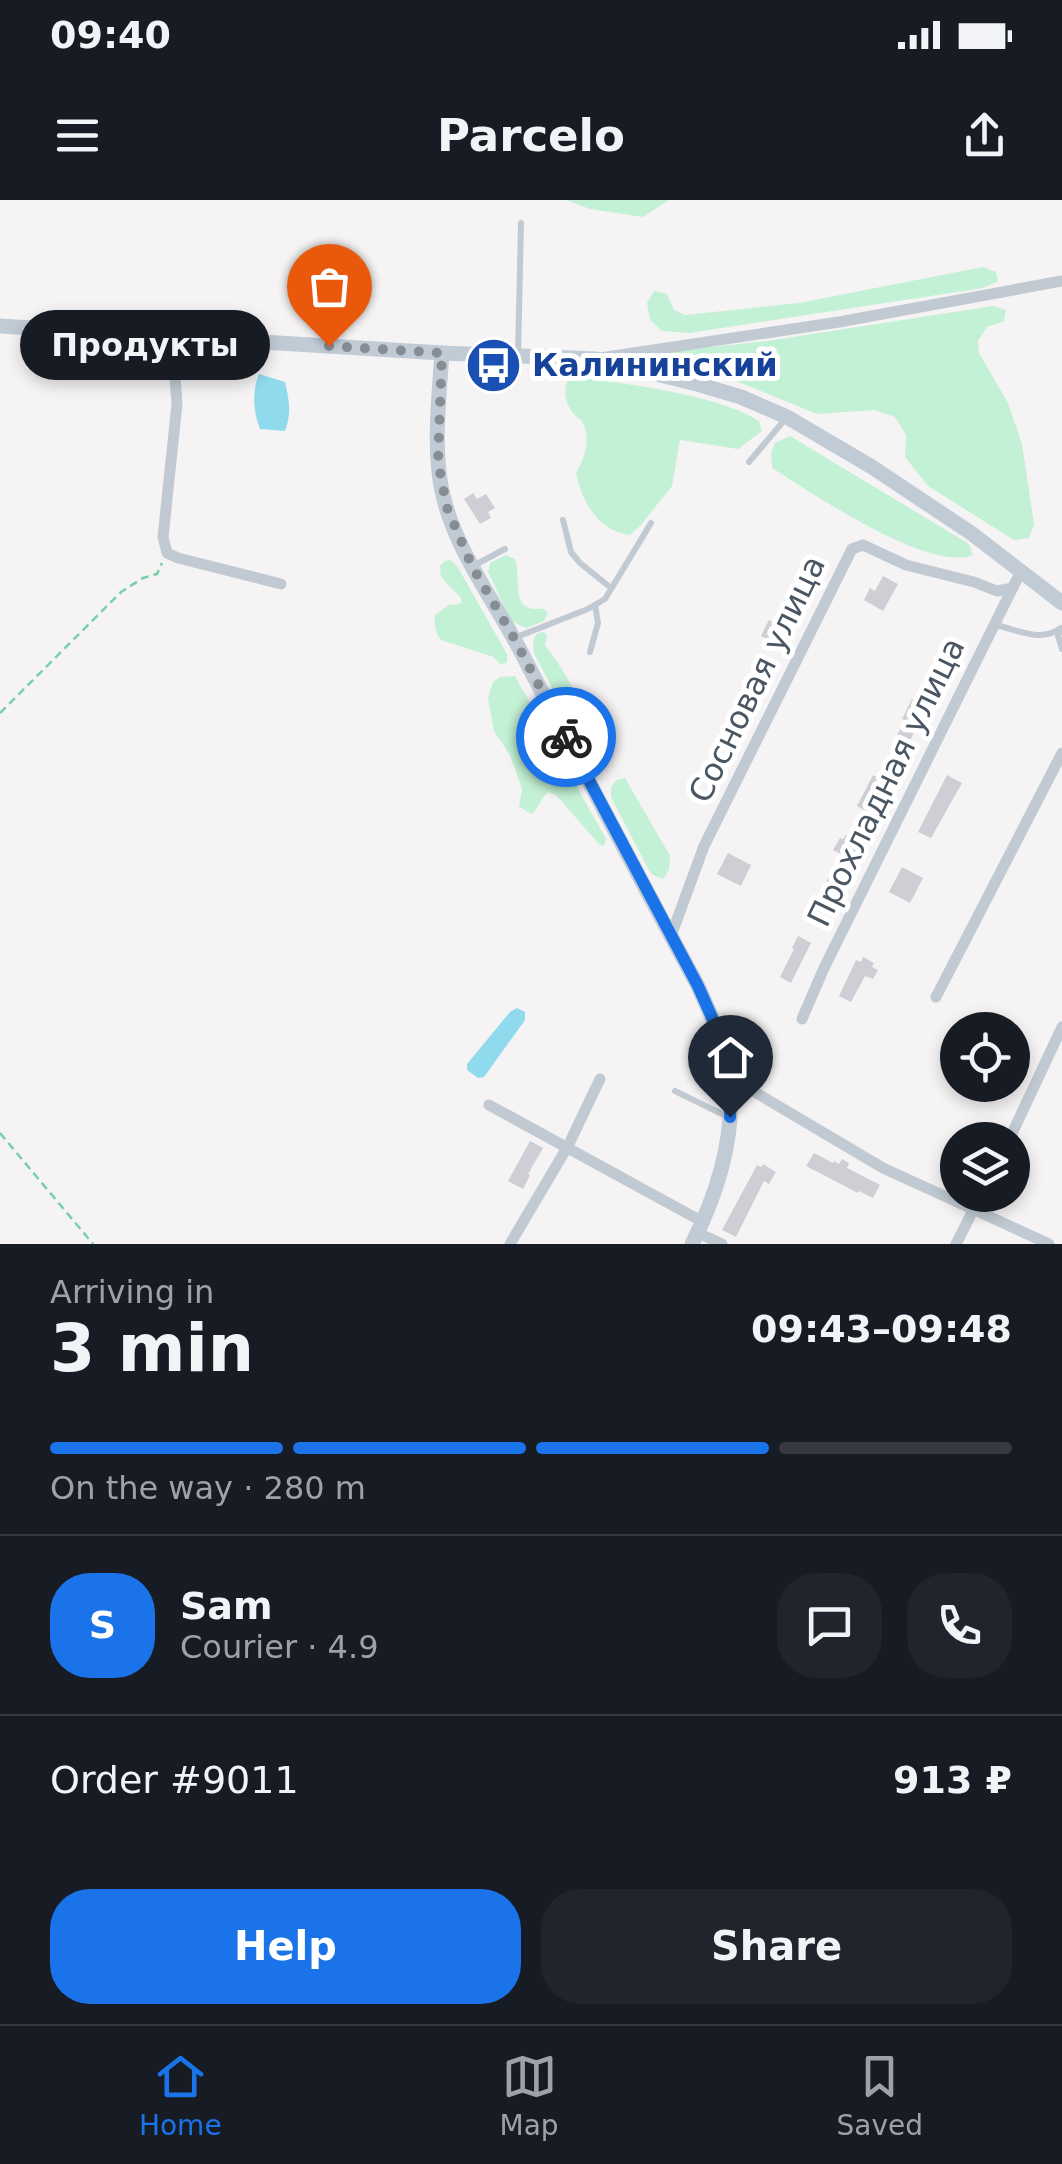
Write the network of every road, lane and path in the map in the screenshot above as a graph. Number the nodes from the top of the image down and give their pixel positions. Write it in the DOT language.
graph roads {
  1 [pos="521,223"];
  2 [pos="1062,281"];
  3 [pos="0,326"];
  4 [pos="178,337"];
  5 [pos="645,352"];
  6 [pos="442,353"];
  7 [pos="518,356"];
  8 [pos="596,359"];
  9 [pos="652,372"];
  10 [pos="787,418"];
  11 [pos="749,462"];
  12 [pos="563,520"];
  13 [pos="651,523"];
  14 [pos="505,549"];
  15 [pos="166,553"];
  16 [pos="472,566"];
  17 [pos="1021,570"];
  18 [pos="281,584"];
  19 [pos="611,588"];
  20 [pos="1012,588"];
  21 [pos="1062,603"];
  22 [pos="594,605"];
  23 [pos="994,625"];
  24 [pos="1062,626"];
  25 [pos="514,638"];
  26 [pos="1062,649"];
  27 [pos="590,652"];
  28 [pos="586,712"];
  29 [pos="0,713"];
  30 [pos="569,743"];
  31 [pos="1062,753"];
  32 [pos="671,936"];
  33 [pos="936,997"];
  34 [pos="802,1019"];
  35 [pos="1062,1028"];
  36 [pos="600,1080"];
  37 [pos="731,1086"];
  38 [pos="675,1092"];
  39 [pos="489,1105"];
  40 [pos="730,1117"];
  41 [pos="1018,1122"];
  42 [pos="0,1133"];
  43 [pos="568,1146"];
  44 [pos="940,1193"];
  45 [pos="972,1212"];
  46 [pos="982,1212"];
  47 [pos="697,1233"];
  48 [pos="93,1244"];
  49 [pos="510,1244"];
  50 [pos="722,1244"];
  51 [pos="956,1244"];
  52 [pos="1049,1244"];
  1 -- 7 [label="lane"];
  2 -- 5 [label="street"];
  3 -- 4 [label="main road"];
  4 -- 6 [label="main road"];
  4 -- 15 [label="street"];
  5 -- 8 [label="street"];
  5 -- 9 [label="lane"];
  6 -- 7 [label="main road"];
  6 -- 16 [label="main road"];
  7 -- 8 [label="main road"];
  8 -- 9 [label="main road"];
  9 -- 10 [label="main road"];
  10 -- 11 [label="lane"];
  10 -- 17 [label="main road"];
  12 -- 19 [label="lane"];
  13 -- 19 [label="lane"];
  14 -- 16 [label="lane"];
  15 -- 18 [label="street"];
  15 -- 29 [label="path"];
  16 -- 25 [label="main road"];
  17 -- 20 [label="street, Прохладная улица"];
  17 -- 21 [label="main road"];
  19 -- 22 [label="lane"];
  20 -- 23 [label="street, Прохладная улица"];
  20 -- 32 [label="street, Сосновая улица"];
  22 -- 25 [label="lane"];
  22 -- 27 [label="lane"];
  23 -- 24 [label="lane"];
  23 -- 34 [label="street, Прохладная улица"];
  24 -- 26 [label="lane"];
  25 -- 30 [label="main road"];
  28 -- 30 [label="lane"];
  30 -- 32 [label="main road"];
  31 -- 33 [label="street"];
  32 -- 37 [label="main road"];
  35 -- 41 [label="street"];
  36 -- 43 [label="street"];
  37 -- 40 [label="main road"];
  37 -- 44 [label="street"];
  38 -- 40 [label="lane"];
  39 -- 43 [label="street"];
  40 -- 47 [label="main road"];
  42 -- 48 [label="path"];
  43 -- 47 [label="street"];
  43 -- 49 [label="street"];
  45 -- 51 [label="street"];
  46 -- 52 [label="street"];
  47 -- 50 [label="street"];
}
